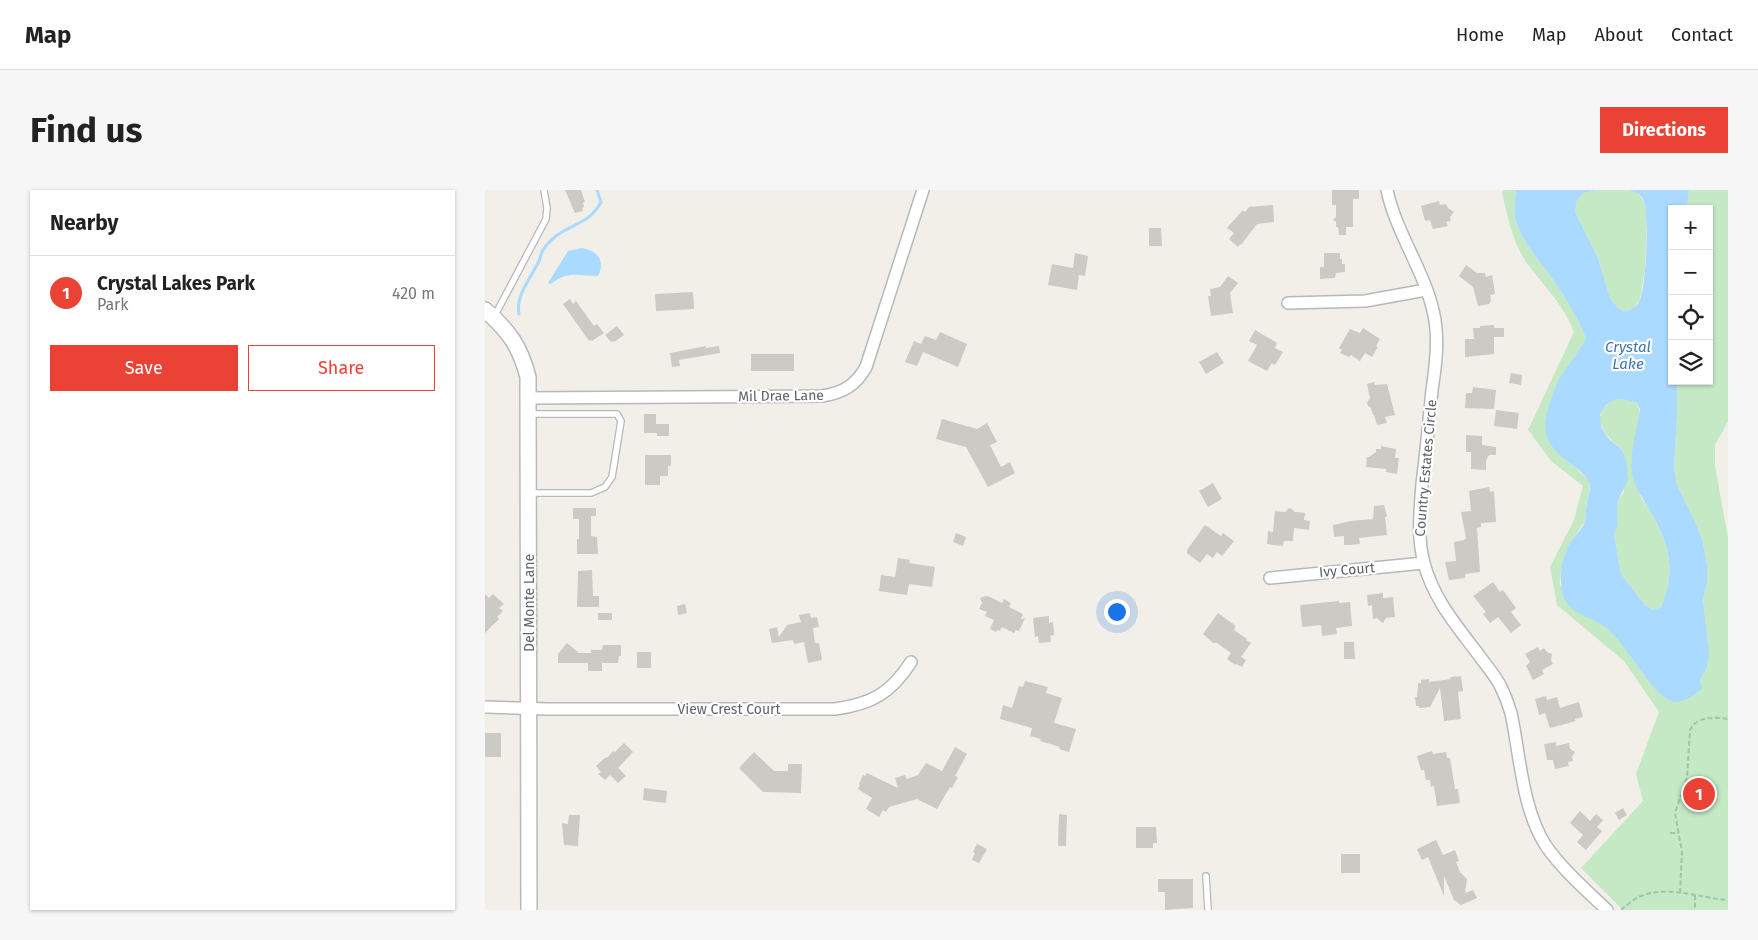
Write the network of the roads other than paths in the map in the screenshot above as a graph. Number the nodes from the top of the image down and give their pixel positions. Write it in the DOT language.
graph roads {
  1 [pos="544,190"];
  2 [pos="923,190"];
  3 [pos="1387,190"];
  4 [pos="1426,290"];
  5 [pos="1288,303"];
  6 [pos="489,314"];
  7 [pos="527,398"];
  8 [pos="528,414"];
  9 [pos="529,493"];
  10 [pos="1424,563"];
  11 [pos="1270,578"];
  12 [pos="911,662"];
  13 [pos="485,707"];
  14 [pos="530,707"];
  15 [pos="1206,876"];
  16 [pos="529,910"];
  17 [pos="1208,910"];
  18 [pos="1607,910"];
  1 -- 6 [label="lane"];
  2 -- 7 [label="street, Mil Drae Lane"];
  3 -- 4 [label="street, Country Estates Circle"];
  4 -- 5 [label="street"];
  4 -- 10 [label="street, Country Estates Circle"];
  6 -- 7 [label="street, Del Monte Lane"];
  7 -- 8 [label="street, Del Monte Lane"];
  8 -- 9 [label="street, Del Monte Lane"];
  8 -- 9 [label="lane"];
  9 -- 14 [label="street, Del Monte Lane"];
  10 -- 11 [label="street, Ivy Court"];
  10 -- 18 [label="street, Country Estates Circle"];
  12 -- 14 [label="street, View Crest Court"];
  13 -- 14 [label="street, View Crest Court"];
  14 -- 16 [label="street, Del Monte Lane"];
  15 -- 17 [label="lane"];
}
